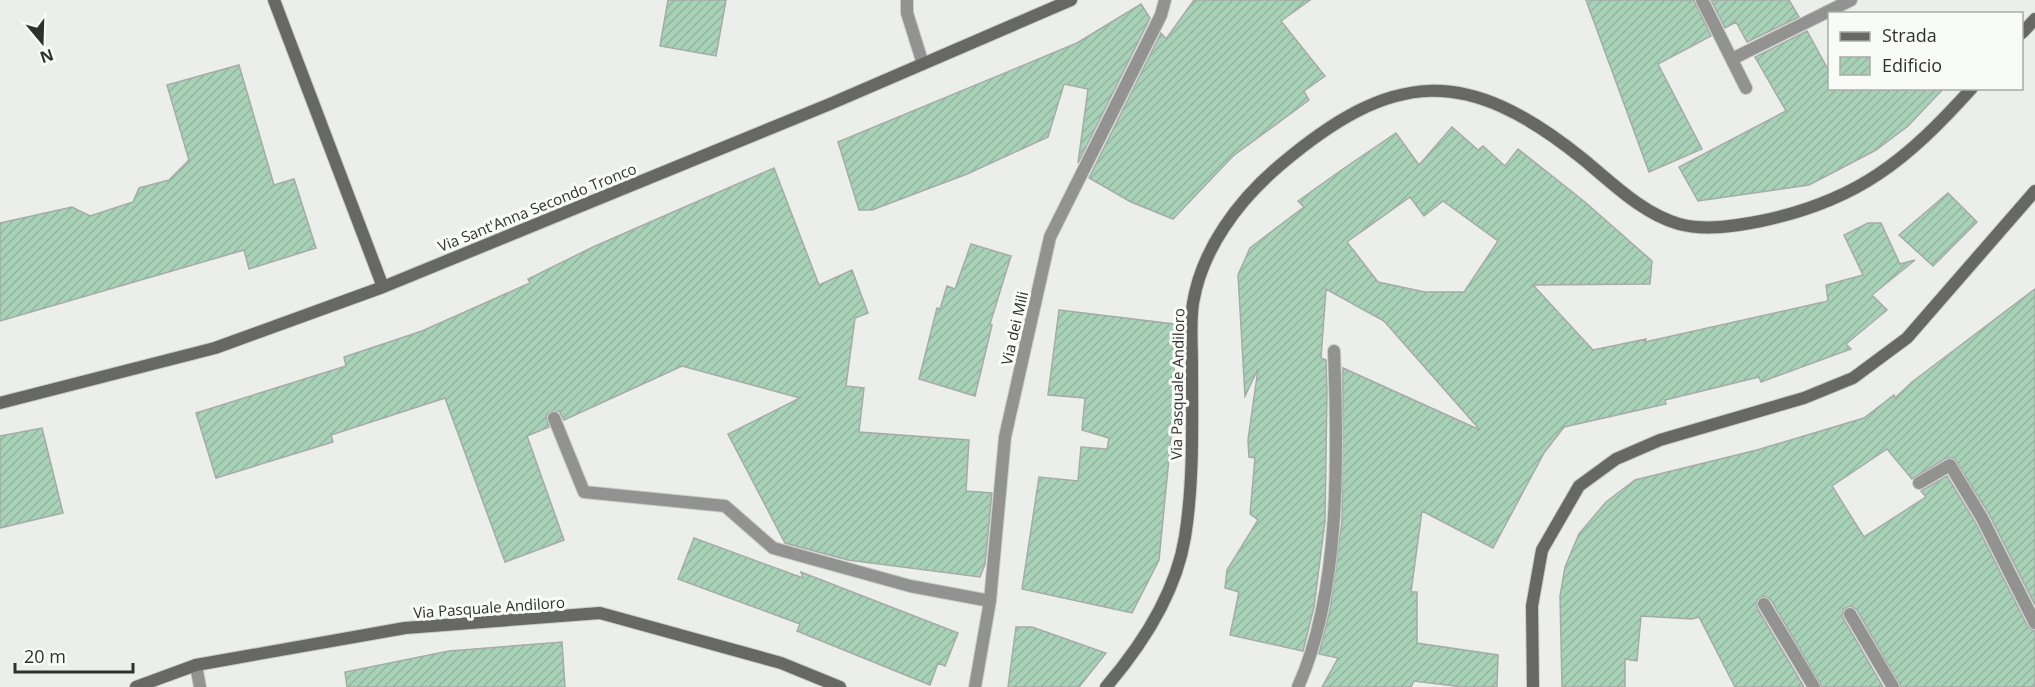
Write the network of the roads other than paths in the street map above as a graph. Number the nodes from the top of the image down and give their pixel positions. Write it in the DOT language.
graph roads {
  1 [pos="274,0"];
  2 [pos="907,0"];
  3 [pos="1071,0"];
  4 [pos="1165,0"];
  5 [pos="1702,0"];
  6 [pos="1851,0"];
  7 [pos="2035,19"];
  8 [pos="2023,32"];
  9 [pos="1732,59"];
  10 [pos="923,64"];
  11 [pos="1746,88"];
  12 [pos="1969,90"];
  13 [pos="2035,192"];
  14 [pos="383,288"];
  15 [pos="1334,351"];
  16 [pos="0,403"];
  17 [pos="554,418"];
  18 [pos="1919,483"];
  19 [pos="990,601"];
  20 [pos="1764,604"];
  21 [pos="1850,614"];
  22 [pos="2035,623"];
  23 [pos="196,665"];
  24 [pos="136,687"];
  25 [pos="200,687"];
  26 [pos="840,687"];
  27 [pos="975,687"];
  28 [pos="1106,687"];
  29 [pos="1298,687"];
  30 [pos="1533,687"];
  31 [pos="1814,687"];
  32 [pos="1893,687"];
  1 -- 14 [label="street"];
  2 -- 10 [label="street"];
  3 -- 10 [label="street, Via Sant'Anna Secondo Tronco"];
  4 -- 19 [label="street, Via dei Mili"];
  5 -- 9 [label="street"];
  6 -- 9 [label="street"];
  7 -- 8 [label="street"];
  9 -- 11 [label="street"];
  10 -- 14 [label="street, Via Sant'Anna Secondo Tronco"];
  12 -- 28 [label="street, Via Pasquale Andiloro"];
  13 -- 30 [label="street"];
  14 -- 16 [label="street, Via Sant'Anna Secondo Tronco"];
  15 -- 29 [label="street"];
  17 -- 19 [label="street"];
  18 -- 22 [label="street"];
  19 -- 27 [label="street, Via dei Mili"];
  20 -- 31 [label="street"];
  21 -- 32 [label="street"];
  23 -- 24 [label="street, Via Pasquale Andiloro"];
  23 -- 25 [label="street"];
  23 -- 26 [label="street, Via Pasquale Andiloro"];
}
